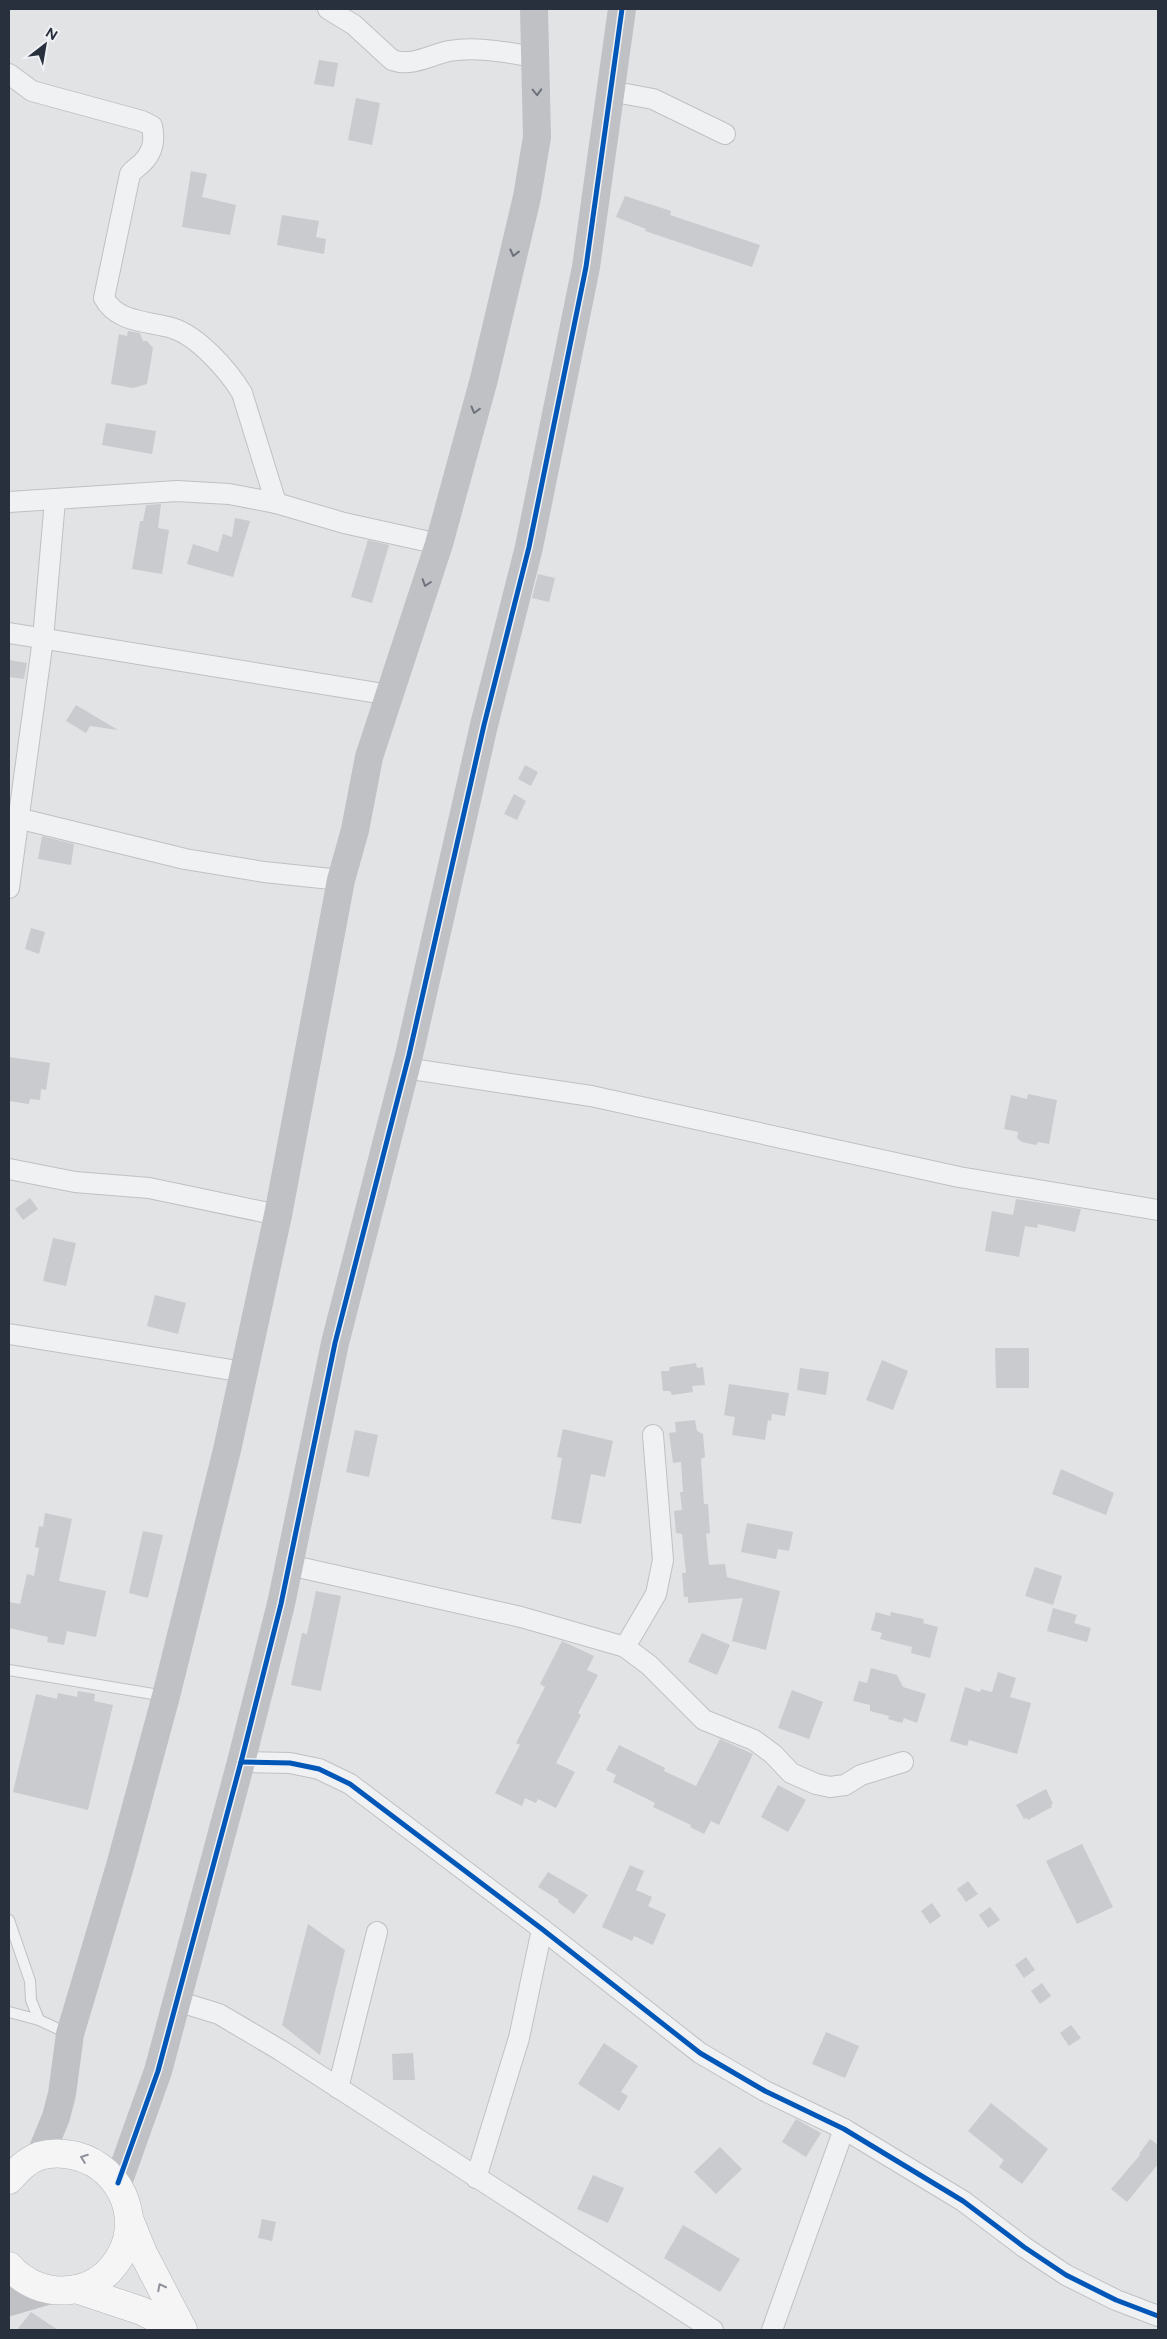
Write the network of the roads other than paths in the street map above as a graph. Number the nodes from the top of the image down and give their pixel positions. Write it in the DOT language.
graph roads {
  1 [pos="328,9"];
  2 [pos="534,9"];
  3 [pos="622,9"];
  4 [pos="536,57"];
  5 [pos="9,74"];
  6 [pos="610,91"];
  7 [pos="725,134"];
  8 [pos="55,500"];
  9 [pos="9,502"];
  10 [pos="276,502"];
  11 [pos="439,544"];
  12 [pos="9,634"];
  13 [pos="43,639"];
  14 [pos="390,695"];
  15 [pos="14,817"];
  16 [pos="341,880"];
  17 [pos="9,888"];
  18 [pos="405,1068"];
  19 [pos="9,1169"];
  20 [pos="1158,1210"];
  21 [pos="278,1215"];
  22 [pos="9,1334"];
  23 [pos="244,1372"];
  24 [pos="653,1435"];
  25 [pos="289,1566"];
  26 [pos="625,1647"];
  27 [pos="9,1670"];
  28 [pos="166,1696"];
  29 [pos="241,1762"];
  30 [pos="902,1762"];
  31 [pos="9,1920"];
  32 [pos="542,1929"];
  33 [pos="377,1932"];
  34 [pos="177,2001"];
  35 [pos="9,2012"];
  36 [pos="38,2020"];
  37 [pos="70,2034"];
  38 [pos="338,2088"];
  39 [pos="844,2129"];
  40 [pos="20,2166"];
  41 [pos="476,2178"];
  42 [pos="118,2183"];
  43 [pos="130,2221"];
  44 [pos="9,2266"];
  45 [pos="76,2289"];
  46 [pos="50,2290"];
  47 [pos="9,2302"];
  48 [pos="1158,2316"];
  49 [pos="179,2330"];
  50 [pos="183,2330"];
  51 [pos="713,2330"];
  52 [pos="772,2330"];
  1 -- 4 [label="street"];
  2 -- 4 [label="street"];
  3 -- 6 [label="street"];
  4 -- 11 [label="street, one-way"];
  5 -- 10 [label="street"];
  6 -- 7 [label="street"];
  6 -- 18 [label="street"];
  8 -- 9 [label="street"];
  8 -- 10 [label="street"];
  8 -- 13 [label="street"];
  10 -- 11 [label="street"];
  11 -- 14 [label="street, one-way"];
  12 -- 13 [label="street"];
  13 -- 14 [label="street"];
  13 -- 15 [label="street"];
  14 -- 16 [label="street"];
  15 -- 16 [label="street"];
  15 -- 17 [label="street"];
  16 -- 21 [label="street"];
  18 -- 20 [label="street"];
  18 -- 25 [label="street"];
  19 -- 21 [label="street"];
  21 -- 23 [label="street"];
  22 -- 23 [label="street"];
  23 -- 28 [label="street"];
  24 -- 26 [label="street"];
  25 -- 26 [label="street"];
  25 -- 29 [label="street"];
  26 -- 30 [label="street"];
  27 -- 28 [label="lane"];
  28 -- 37 [label="street"];
  29 -- 32 [label="street"];
  29 -- 34 [label="street"];
  31 -- 36 [label="lane"];
  32 -- 39 [label="street"];
  32 -- 41 [label="street"];
  33 -- 38 [label="street"];
  34 -- 38 [label="street"];
  34 -- 42 [label="street"];
  35 -- 36 [label="lane"];
  36 -- 37 [label="lane"];
  37 -- 40 [label="street"];
  38 -- 41 [label="street"];
  39 -- 48 [label="street"];
  39 -- 52 [label="street"];
  42 -- 40 [label="highway, one-way"];
  41 -- 51 [label="street"];
  42 -- 43 [label="highway"];
  43 -- 45 [label="highway"];
  50 -- 43 [label="highway, one-way"];
  44 -- 46 [label="highway"];
  45 -- 46 [label="highway"];
  45 -- 49 [label="highway"];
  46 -- 47 [label="street"];
}
